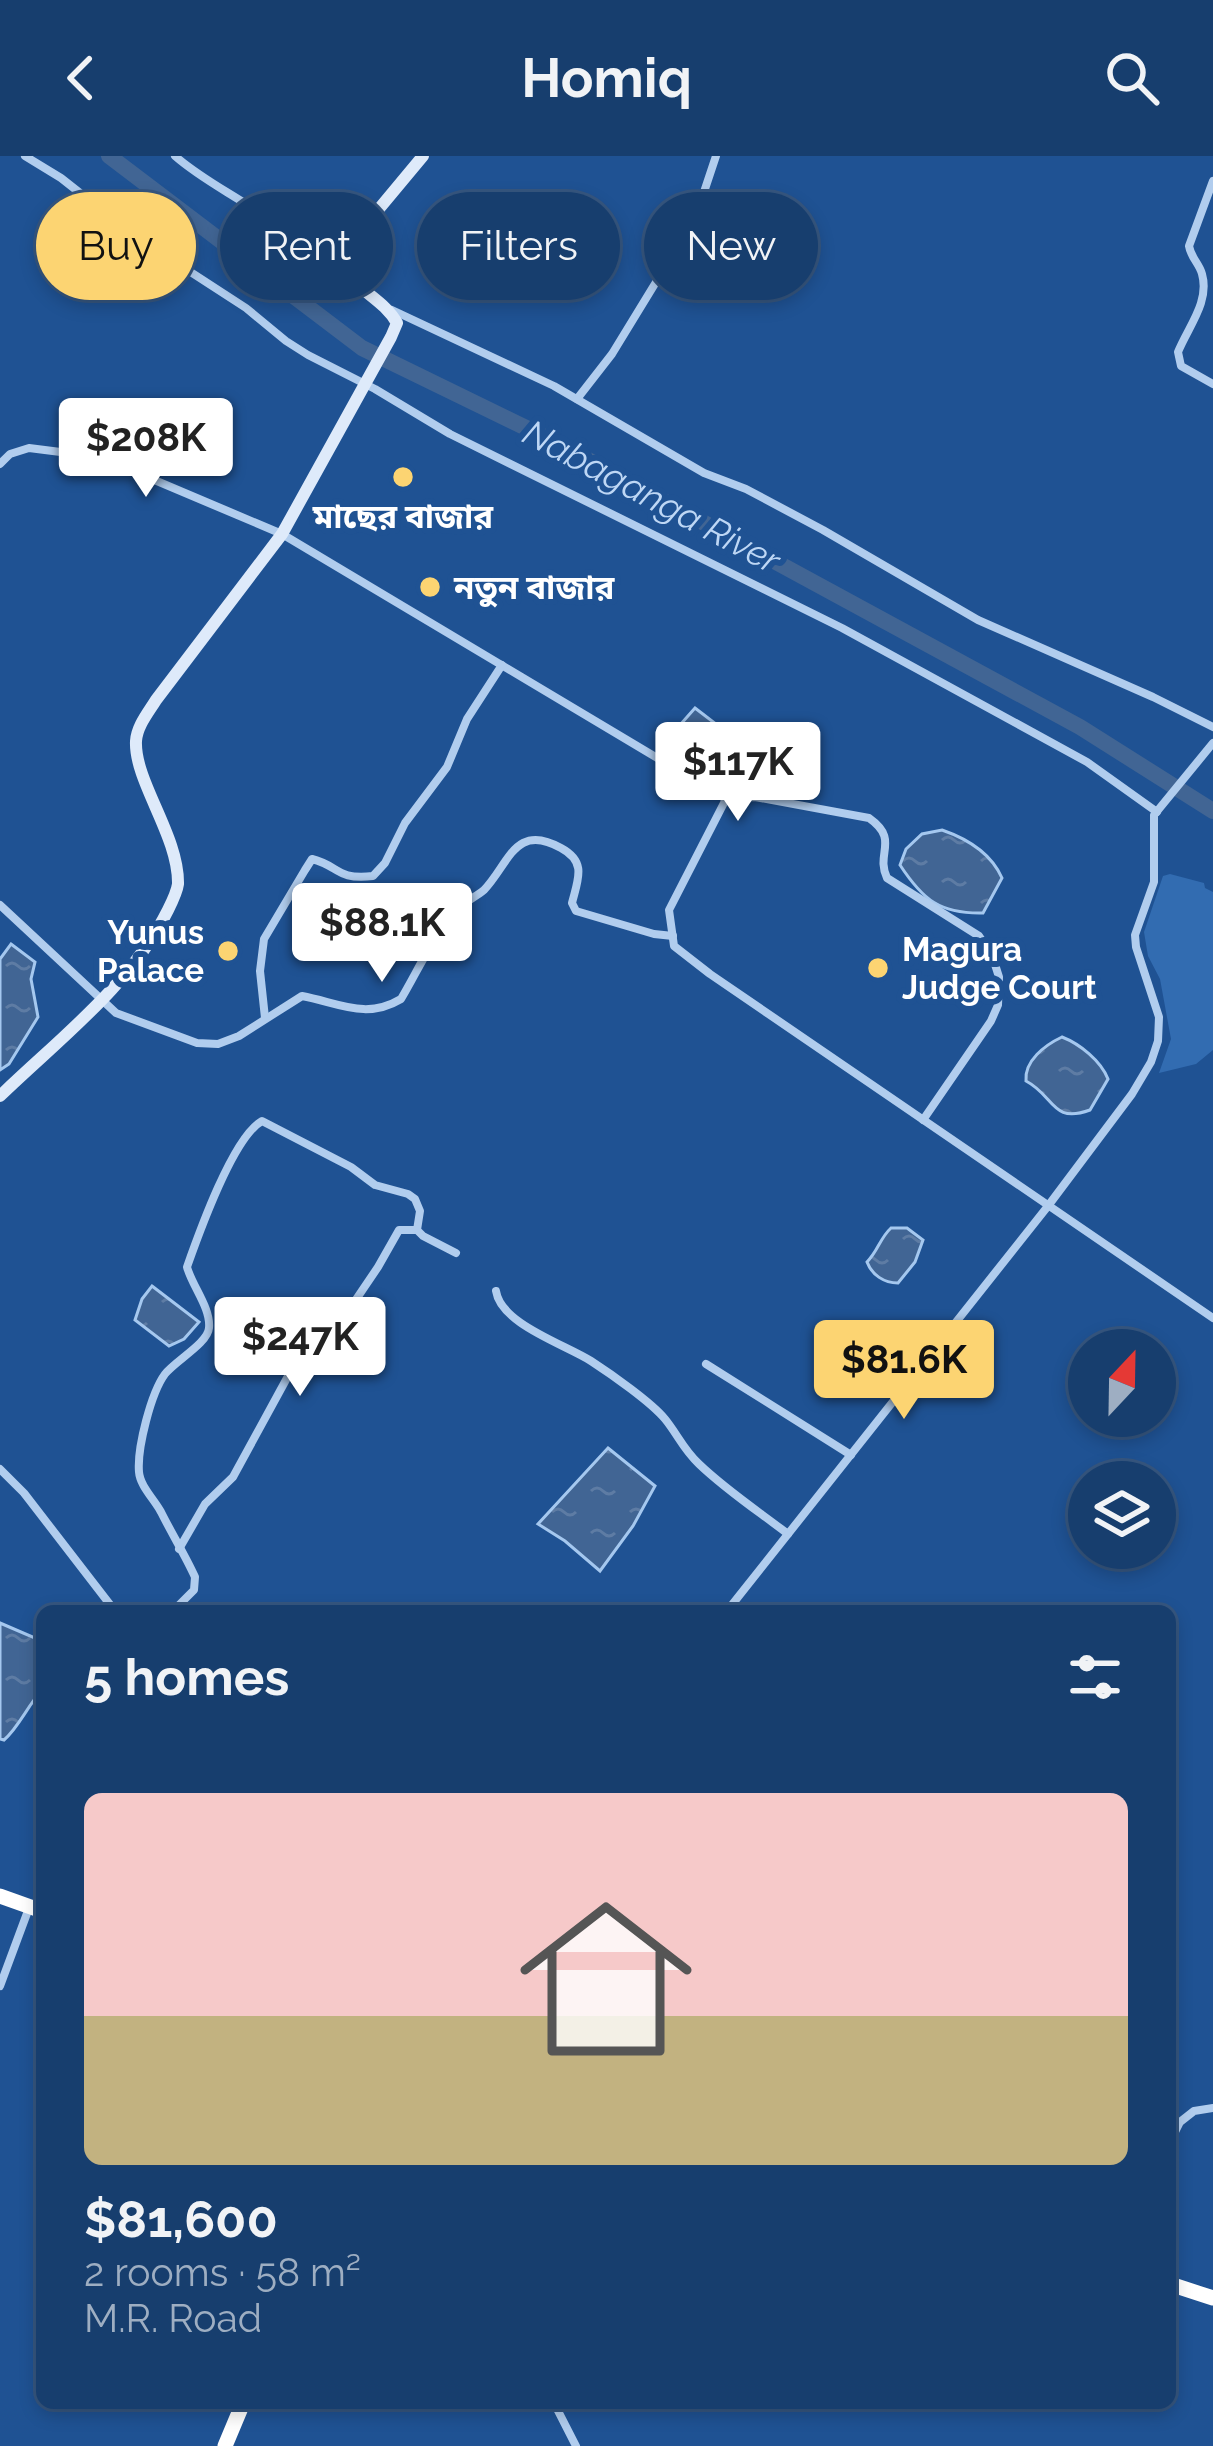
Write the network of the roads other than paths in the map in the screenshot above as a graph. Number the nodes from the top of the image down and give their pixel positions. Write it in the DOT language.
graph roads {
  1 [pos="25,156"];
  2 [pos="176,156"];
  3 [pos="423,156"];
  4 [pos="716,156"];
  5 [pos="1213,181"];
  6 [pos="225,192"];
  7 [pos="393,194"];
  8 [pos="379,300"];
  9 [pos="385,305"];
  10 [pos="368,379"];
  11 [pos="1213,383"];
  12 [pos="578,399"];
  13 [pos="0,464"];
  14 [pos="282,534"];
  15 [pos="502,665"];
  16 [pos="1213,728"];
  17 [pos="1212,745"];
  18 [pos="726,799"];
  19 [pos="1155,814"];
  20 [pos="0,905"];
  21 [pos="673,936"];
  22 [pos="102,1001"];
  23 [pos="266,1018"];
  24 [pos="0,1096"];
  25 [pos="923,1120"];
  26 [pos="1048,1206"];
  27 [pos="416,1229"];
  28 [pos="456,1252"];
  29 [pos="496,1291"];
  30 [pos="1213,1318"];
  31 [pos="706,1364"];
  32 [pos="851,1455"];
  33 [pos="0,1469"];
  34 [pos="788,1534"];
  35 [pos="179,1549"];
  36 [pos="110,1605"];
  37 [pos="179,1605"];
  38 [pos="732,1605"];
  39 [pos="0,1896"];
  40 [pos="36,1909"];
  41 [pos="0,1986"];
  42 [pos="1213,2108"];
  43 [pos="1176,2130"];
  44 [pos="1176,2286"];
  45 [pos="1213,2298"];
  46 [pos="241,2409"];
  47 [pos="557,2409"];
  48 [pos="225,2446"];
  49 [pos="576,2446"];
  1 -- 10 [label="street"];
  2 -- 6 [label="street"];
  3 -- 7 [label="main road"];
  4 -- 12 [label="street"];
  5 -- 11 [label="street"];
  8 -- 9 [label="main road"];
  9 -- 10 [label="main road"];
  9 -- 12 [label="street"];
  10 -- 14 [label="main road"];
  10 -- 19 [label="street"];
  12 -- 16 [label="street"];
  13 -- 14 [label="street"];
  14 -- 15 [label="street"];
  14 -- 22 [label="main road"];
  15 -- 18 [label="street"];
  15 -- 23 [label="street"];
  17 -- 19 [label="street"];
  18 -- 21 [label="street"];
  18 -- 25 [label="street"];
  19 -- 26 [label="street"];
  20 -- 22 [label="street"];
  21 -- 23 [label="street"];
  21 -- 25 [label="street"];
  22 -- 23 [label="street"];
  22 -- 24 [label="main road"];
  25 -- 26 [label="street"];
  26 -- 30 [label="street"];
  26 -- 32 [label="street"];
  27 -- 28 [label="street"];
  27 -- 35 [label="street"];
  27 -- 35 [label="street"];
  29 -- 34 [label="street"];
  31 -- 32 [label="street"];
  32 -- 34 [label="street"];
  33 -- 36 [label="street"];
  34 -- 38 [label="street"];
  35 -- 37 [label="street"];
  39 -- 40 [label="highway"];
  40 -- 41 [label="street"];
  42 -- 43 [label="street"];
  44 -- 45 [label="highway"];
  46 -- 48 [label="highway"];
  47 -- 49 [label="street"];
}
